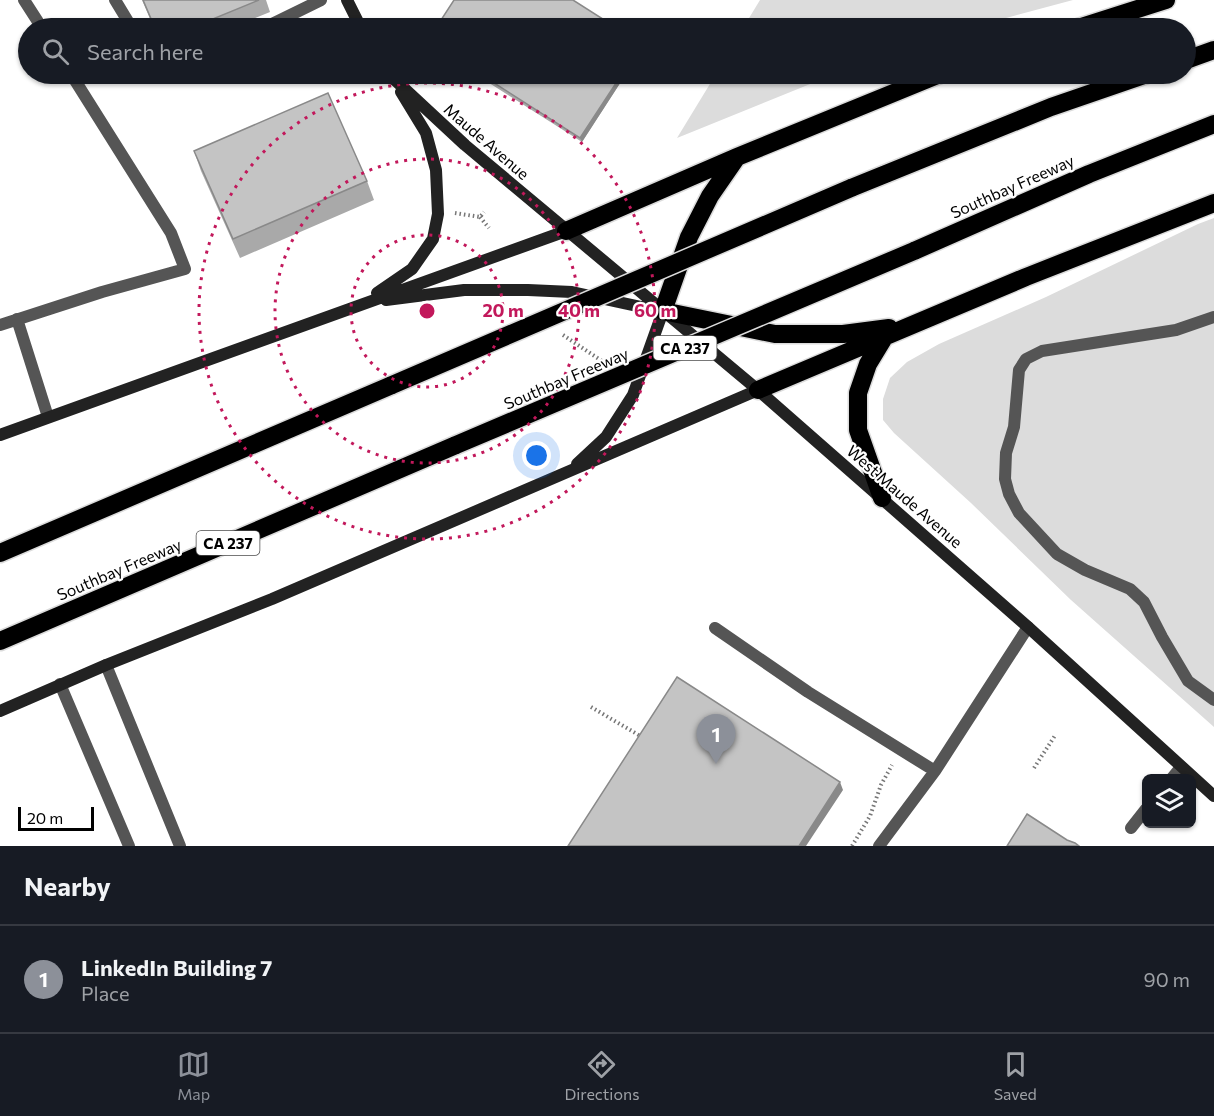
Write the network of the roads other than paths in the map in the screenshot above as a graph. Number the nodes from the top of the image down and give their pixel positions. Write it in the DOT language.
graph roads {
  1 [pos="24,0"];
  2 [pos="115,0"];
  3 [pos="321,0"];
  4 [pos="347,0"];
  5 [pos="1166,0"];
  6 [pos="36,18"];
  7 [pos="126,18"];
  8 [pos="284,18"];
  9 [pos="356,18"];
  10 [pos="1109,18"];
  11 [pos="1214,50"];
  12 [pos="1196,56"];
  13 [pos="77,84"];
  14 [pos="397,84"];
  15 [pos="400,84"];
  16 [pos="916,84"];
  17 [pos="1118,84"];
  18 [pos="1214,123"];
  19 [pos="737,157"];
  20 [pos="1214,203"];
  21 [pos="566,231"];
  22 [pos="361,303"];
  23 [pos="663,311"];
  24 [pos="1214,317"];
  25 [pos="17,320"];
  26 [pos="914,324"];
  27 [pos="0,325"];
  28 [pos="885,336"];
  29 [pos="758,390"];
  30 [pos="48,417"];
  31 [pos="0,435"];
  32 [pos="570,470"];
  33 [pos="882,498"];
  34 [pos="0,553"];
  35 [pos="1028,627"];
  36 [pos="715,628"];
  37 [pos="0,641"];
  38 [pos="106,665"];
  39 [pos="60,684"];
  40 [pos="1214,700"];
  41 [pos="0,711"];
  42 [pos="1181,767"];
  43 [pos="935,771"];
  44 [pos="1175,774"];
  45 [pos="1214,796"];
  46 [pos="1142,814"];
  47 [pos="1131,828"];
  48 [pos="129,846"];
  49 [pos="180,846"];
  50 [pos="879,846"];
  1 -- 6 [label="lane"];
  2 -- 7 [label="lane"];
  3 -- 8 [label="lane"];
  4 -- 9 [label="main road"];
  5 -- 10 [label="highway"];
  11 -- 12 [label="highway"];
  13 -- 25 [label="lane"];
  14 -- 22 [label="main road"];
  15 -- 21 [label="main road, Maude Avenue"];
  16 -- 19 [label="highway"];
  17 -- 34 [label="highway, bridge"];
  18 -- 37 [label="highway, Southbay Freeway / CA 237, bridge"];
  19 -- 21 [label="highway"];
  19 -- 23 [label="highway"];
  20 -- 26 [label="highway"];
  21 -- 22 [label="main road"];
  21 -- 23 [label="main road, West Maude Avenue"];
  22 -- 23 [label="main road"];
  22 -- 30 [label="main road"];
  23 -- 26 [label="highway"];
  23 -- 29 [label="main road, West Maude Avenue"];
  23 -- 32 [label="main road"];
  24 -- 40 [label="lane"];
  25 -- 27 [label="lane"];
  25 -- 30 [label="lane"];
  26 -- 28 [label="highway"];
  28 -- 29 [label="highway"];
  28 -- 33 [label="highway"];
  29 -- 32 [label="main road"];
  29 -- 33 [label="main road, West Maude Avenue"];
  30 -- 31 [label="main road"];
  32 -- 38 [label="main road"];
  33 -- 35 [label="main road, West Maude Avenue"];
  35 -- 42 [label="main road, West Maude Avenue"];
  35 -- 43 [label="lane"];
  36 -- 43 [label="lane"];
  38 -- 39 [label="main road"];
  38 -- 49 [label="lane"];
  39 -- 41 [label="main road"];
  39 -- 48 [label="lane"];
  42 -- 44 [label="lane"];
  42 -- 45 [label="main road, West Maude Avenue"];
  43 -- 50 [label="lane"];
  46 -- 47 [label="lane"];
}
